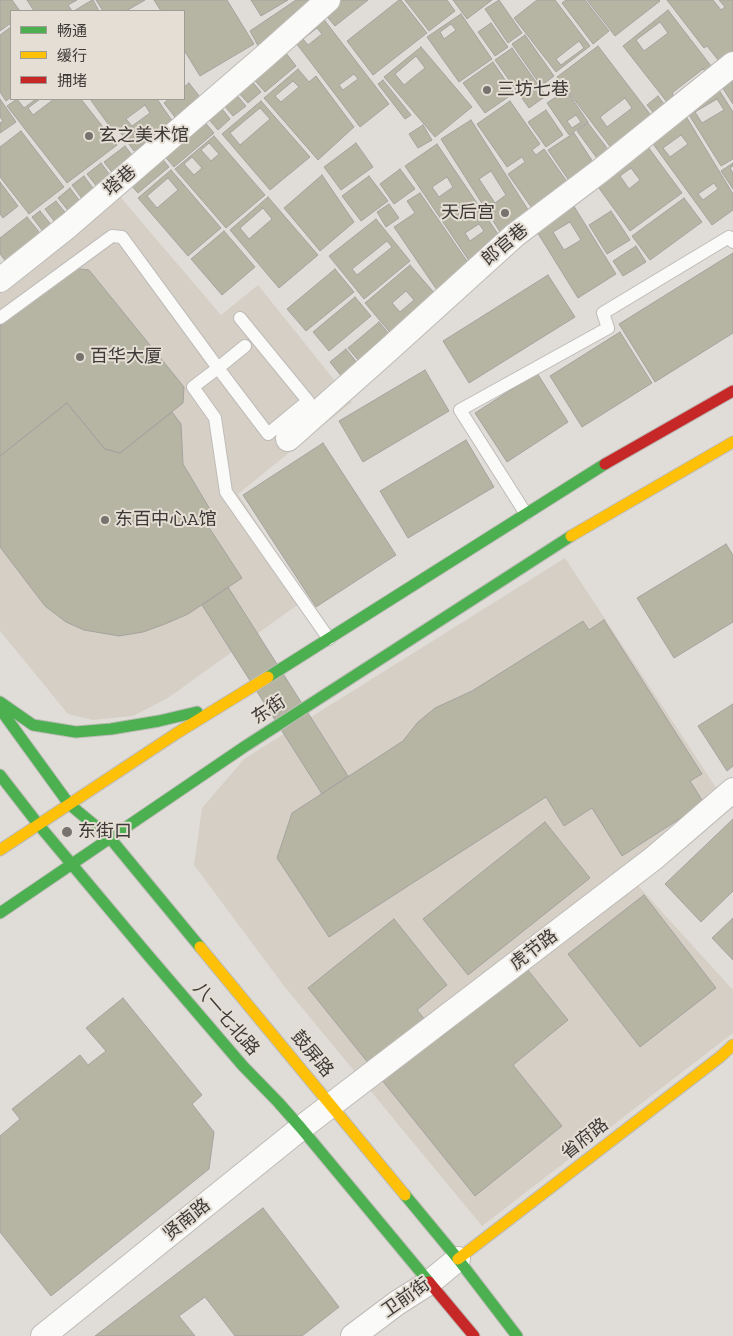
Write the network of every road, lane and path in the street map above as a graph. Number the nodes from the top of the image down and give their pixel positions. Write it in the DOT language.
graph roads {
  1 [pos="328,0"];
  2 [pos="733,64"];
  3 [pos="733,242"];
  4 [pos="0,280"];
  5 [pos="0,318"];
  6 [pos="240,318"];
  7 [pos="245,346"];
  8 [pos="218,368"];
  9 [pos="733,391"];
  10 [pos="278,436"];
  11 [pos="733,442"];
  12 [pos="526,514"];
  13 [pos="329,639"];
  14 [pos="0,702"];
  15 [pos="221,707"];
  16 [pos="0,709"];
  17 [pos="0,774"];
  18 [pos="733,790"];
  19 [pos="69,804"];
  20 [pos="38,824"];
  21 [pos="110,838"];
  22 [pos="0,850"];
  23 [pos="71,864"];
  24 [pos="0,912"];
  25 [pos="733,1045"];
  26 [pos="331,1105"];
  27 [pos="301,1128"];
  28 [pos="458,1260"];
  29 [pos="430,1282"];
  30 [pos="43,1336"];
  31 [pos="353,1336"];
  32 [pos="474,1336"];
  33 [pos="517,1336"];
  1 -- 4 [label="street, 塔巷"];
  2 -- 10 [label="street, 郎官巷"];
  3 -- 12 [label="lane"];
  5 -- 8 [label="lane"];
  6 -- 10 [label="lane"];
  7 -- 8 [label="lane"];
  8 -- 10 [label="lane"];
  8 -- 13 [label="lane"];
  9 -- 12 [label="main road"];
  11 -- 21 [label="main road, 东街"];
  12 -- 13 [label="main road"];
  13 -- 15 [label="main road"];
  14 -- 15 [label="main road"];
  15 -- 19 [label="main road"];
  16 -- 19 [label="main road"];
  17 -- 20 [label="main road, 八一七北路"];
  18 -- 26 [label="street, 虎节路"];
  19 -- 20 [label="main road"];
  19 -- 21 [label="main road, 鼓屏路"];
  20 -- 22 [label="main road"];
  20 -- 23 [label="main road, 八一七北路"];
  21 -- 23 [label="main road, 东街"];
  21 -- 26 [label="main road, 鼓屏路"];
  23 -- 24 [label="main road, 东街"];
  23 -- 27 [label="main road, 八一七北路"];
  25 -- 28 [label="main road, 省府路"];
  26 -- 27 [label="street, 贤南路"];
  26 -- 28 [label="main road, 鼓屏路"];
  27 -- 29 [label="main road, 八一七北路"];
  27 -- 30 [label="street, 贤南路"];
  28 -- 29 [label="street, 卫前街"];
  28 -- 33 [label="main road, 鼓屏路"];
  29 -- 31 [label="street, 卫前街"];
  29 -- 32 [label="main road"];
}
